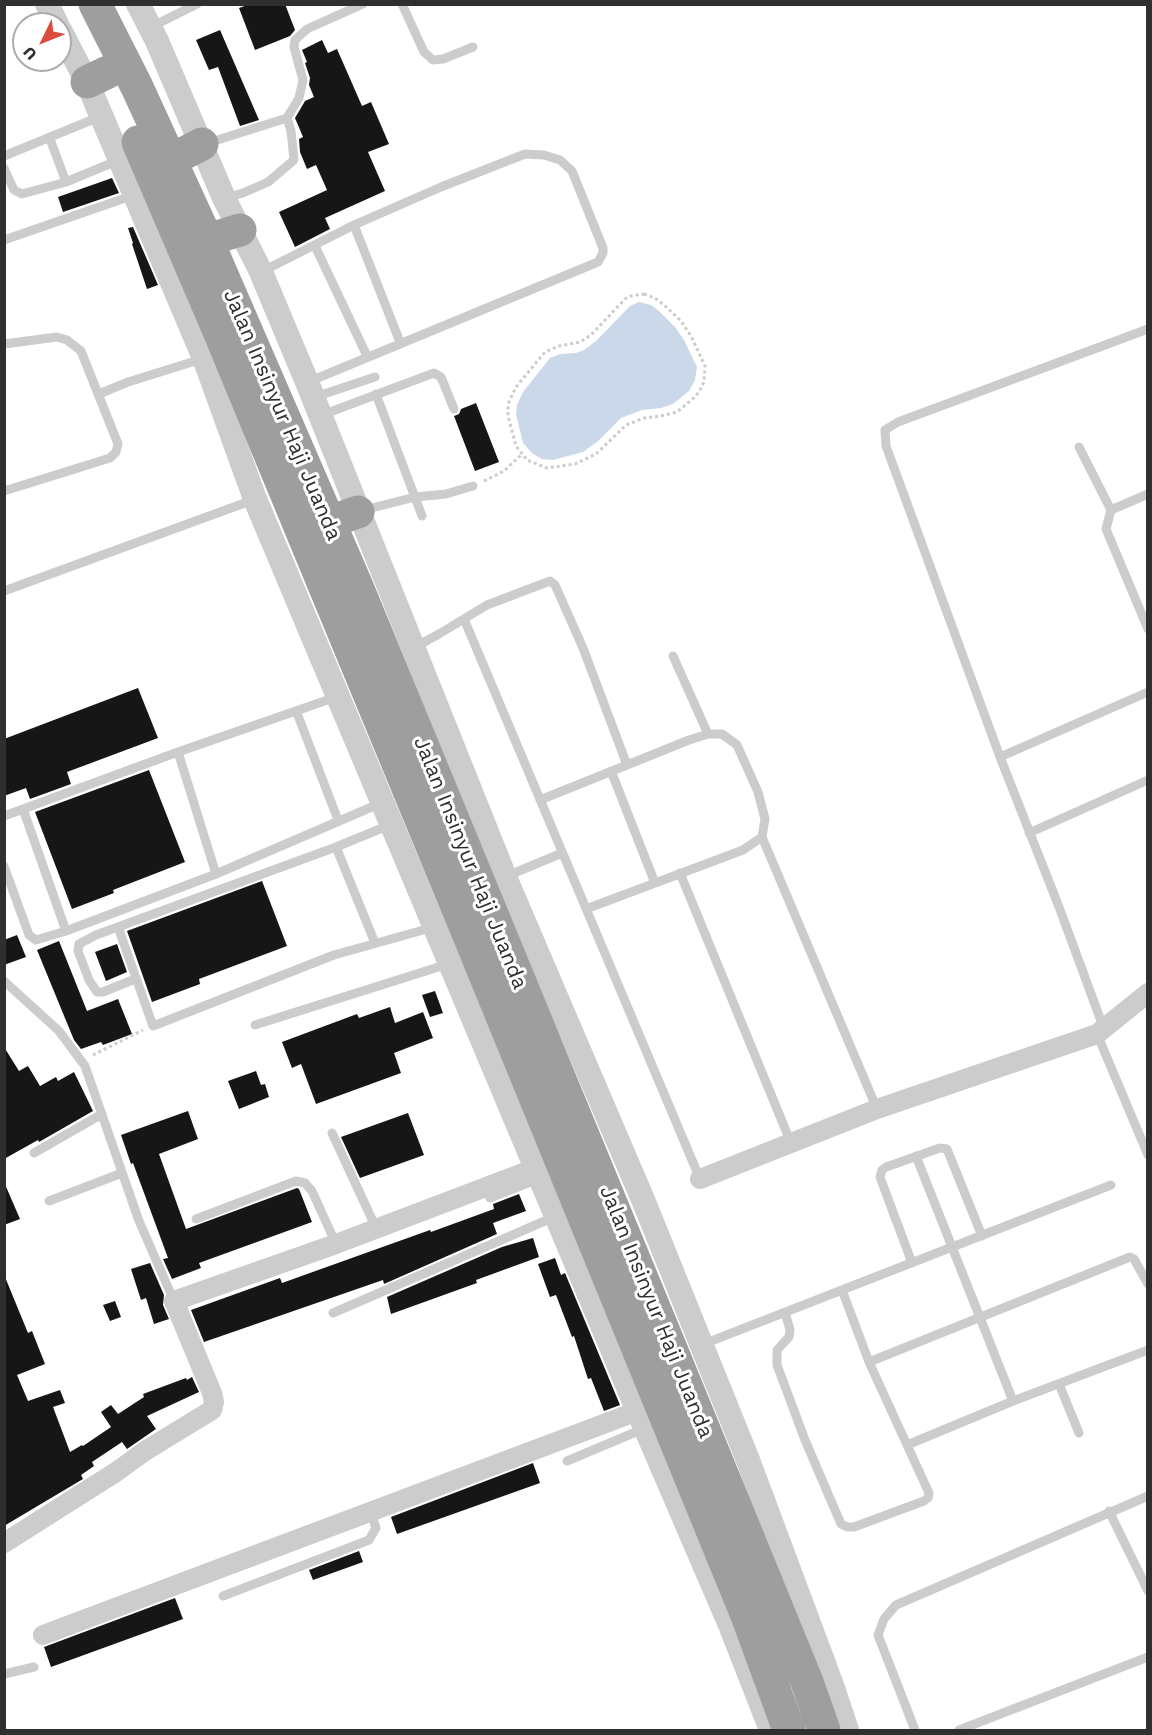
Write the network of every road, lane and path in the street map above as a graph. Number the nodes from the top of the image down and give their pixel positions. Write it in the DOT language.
graph roads {
  1 [pos="72,4"];
  2 [pos="95,4"];
  3 [pos="138,4"];
  4 [pos="197,4"];
  5 [pos="363,4"];
  6 [pos="402,4"];
  7 [pos="155,25"];
  8 [pos="72,45"];
  9 [pos="473,47"];
  10 [pos="97,77"];
  11 [pos="100,117"];
  12 [pos="287,118"];
  13 [pos="50,139"];
  14 [pos="220,139"];
  15 [pos="4,156"];
  16 [pos="119,160"];
  17 [pos="171,160"];
  18 [pos="4,168"];
  19 [pos="66,182"];
  20 [pos="134,195"];
  21 [pos="234,195"];
  22 [pos="354,225"];
  23 [pos="240,230"];
  24 [pos="4,240"];
  25 [pos="207,240"];
  26 [pos="315,246"];
  27 [pos="270,268"];
  28 [pos="1148,329"];
  29 [pos="400,342"];
  30 [pos="4,344"];
  31 [pos="367,356"];
  32 [pos="204,358"];
  33 [pos="375,378"];
  34 [pos="99,394"];
  35 [pos="376,394"];
  36 [pos="322,395"];
  37 [pos="454,409"];
  38 [pos="1079,447"];
  39 [pos="521,455"];
  40 [pos="473,486"];
  41 [pos="4,491"];
  42 [pos="1148,494"];
  43 [pos="415,497"];
  44 [pos="255,499"];
  45 [pos="1111,510"];
  46 [pos="359,512"];
  47 [pos="422,516"];
  48 [pos="4,591"];
  49 [pos="464,619"];
  50 [pos="1148,629"];
  51 [pos="419,645"];
  52 [pos="673,656"];
  53 [pos="1148,692"];
  54 [pos="338,697"];
  55 [pos="297,712"];
  56 [pos="428,722"];
  57 [pos="708,734"];
  58 [pos="178,752"];
  59 [pos="1000,757"];
  60 [pos="627,765"];
  61 [pos="611,771"];
  62 [pos="1148,780"];
  63 [pos="540,800"];
  64 [pos="23,809"];
  65 [pos="387,813"];
  66 [pos="4,816"];
  67 [pos="338,820"];
  68 [pos="1029,832"];
  69 [pos="762,837"];
  70 [pos="336,847"];
  71 [pos="562,853"];
  72 [pos="4,866"];
  73 [pos="512,873"];
  74 [pos="680,873"];
  75 [pos="216,874"];
  76 [pos="6,877"];
  77 [pos="655,883"];
  78 [pos="586,909"];
  79 [pos="435,926"];
  80 [pos="118,927"];
  81 [pos="66,931"];
  82 [pos="375,943"];
  83 [pos="450,963"];
  84 [pos="135,979"];
  85 [pos="4,981"];
  86 [pos="1148,993"];
  87 [pos="255,1025"];
  88 [pos="153,1026"];
  89 [pos="1101,1031"];
  90 [pos="85,1066"];
  91 [pos="877,1108"];
  92 [pos="102,1114"];
  93 [pos="332,1134"];
  94 [pos="791,1143"];
  95 [pos="34,1154"];
  96 [pos="1148,1155"];
  97 [pos="916,1156"];
  98 [pos="122,1173"];
  99 [pos="538,1173"];
  100 [pos="700,1179"];
  101 [pos="1111,1185"];
  102 [pos="490,1198"];
  103 [pos="49,1201"];
  104 [pos="556,1216"];
  105 [pos="196,1219"];
  106 [pos="376,1228"];
  107 [pos="982,1236"];
  108 [pos="336,1244"];
  109 [pos="952,1247"];
  110 [pos="912,1263"];
  111 [pos="1148,1284"];
  112 [pos="842,1290"];
  113 [pos="174,1301"];
  114 [pos="785,1312"];
  115 [pos="333,1313"];
  116 [pos="980,1318"];
  117 [pos="1148,1350"];
  118 [pos="688,1351"];
  119 [pos="869,1362"];
  120 [pos="1059,1384"];
  121 [pos="1013,1401"];
  122 [pos="642,1420"];
  123 [pos="1079,1433"];
  124 [pos="907,1445"];
  125 [pos="567,1461"];
  126 [pos="734,1465"];
  127 [pos="1148,1496"];
  128 [pos="370,1511"];
  129 [pos="1109,1511"];
  130 [pos="4,1543"];
  131 [pos="1148,1591"];
  132 [pos="223,1596"];
  133 [pos="739,1621"];
  134 [pos="43,1635"];
  135 [pos="1148,1657"];
  136 [pos="34,1667"];
  137 [pos="4,1674"];
  138 [pos="771,1731"];
  139 [pos="789,1731"];
  140 [pos="824,1731"];
  141 [pos="847,1731"];
  142 [pos="915,1731"];
  143 [pos="959,1731"];
  1 -- 10 [label="highway, Jalan Insinyur Haji Juanda"];
  2 -- 17 [label="highway, Jalan Insinyur Haji Juanda"];
  3 -- 7 [label="street, Jalan Insinyur Haji Juanda"];
  4 -- 7 [label="lane"];
  5 -- 12 [label="lane"];
  6 -- 9 [label="lane"];
  7 -- 14 [label="street, Jalan Insinyur Haji Juanda"];
  8 -- 10 [label="street, Jalan Insinyur Haji Juanda"];
  10 -- 11 [label="street, Jalan Insinyur Haji Juanda"];
  10 -- 133 [label="highway, Jalan Insinyur Haji Juanda"];
  11 -- 13 [label="lane"];
  11 -- 16 [label="street, Jalan Insinyur Haji Juanda"];
  12 -- 14 [label="lane"];
  12 -- 21 [label="lane"];
  13 -- 15 [label="lane"];
  13 -- 19 [label="lane"];
  14 -- 17 [label="highway"];
  14 -- 21 [label="street, Jalan Insinyur Haji Juanda"];
  16 -- 19 [label="lane"];
  16 -- 20 [label="street, Jalan Insinyur Haji Juanda"];
  17 -- 25 [label="highway, Jalan Insinyur Haji Juanda"];
  18 -- 19 [label="lane"];
  20 -- 24 [label="lane"];
  20 -- 32 [label="street, Jalan Insinyur Haji Juanda"];
  21 -- 23 [label="street, Jalan Insinyur Haji Juanda"];
  22 -- 26 [label="lane"];
  22 -- 29 [label="lane"];
  22 -- 29 [label="lane"];
  23 -- 25 [label="highway"];
  23 -- 27 [label="street, Jalan Insinyur Haji Juanda"];
  25 -- 46 [label="highway, Jalan Insinyur Haji Juanda"];
  26 -- 27 [label="lane"];
  26 -- 31 [label="lane"];
  27 -- 36 [label="street, Jalan Insinyur Haji Juanda"];
  28 -- 59 [label="lane"];
  29 -- 31 [label="lane"];
  30 -- 34 [label="lane"];
  31 -- 36 [label="lane"];
  32 -- 34 [label="lane"];
  32 -- 44 [label="street, Jalan Insinyur Haji Juanda"];
  33 -- 36 [label="lane"];
  34 -- 41 [label="lane"];
  35 -- 36 [label="lane"];
  35 -- 37 [label="lane"];
  35 -- 43 [label="lane"];
  36 -- 46 [label="street, Jalan Insinyur Haji Juanda"];
  38 -- 45 [label="lane"];
  39 -- 39 [label="path"];
  39 -- 40 [label="path"];
  40 -- 43 [label="lane"];
  42 -- 45 [label="lane"];
  43 -- 46 [label="lane"];
  43 -- 47 [label="lane"];
  44 -- 48 [label="lane"];
  44 -- 54 [label="street, Jalan Insinyur Haji Juanda"];
  45 -- 50 [label="lane"];
  46 -- 51 [label="street, Jalan Insinyur Haji Juanda"];
  46 -- 56 [label="highway, Jalan Insinyur Haji Juanda"];
  49 -- 51 [label="lane"];
  49 -- 60 [label="lane"];
  49 -- 63 [label="lane"];
  51 -- 56 [label="street, Jalan Insinyur Haji Juanda"];
  52 -- 57 [label="lane"];
  53 -- 59 [label="lane"];
  54 -- 55 [label="lane"];
  54 -- 65 [label="street, Jalan Insinyur Haji Juanda"];
  55 -- 58 [label="lane"];
  55 -- 67 [label="lane"];
  56 -- 73 [label="street, Jalan Insinyur Haji Juanda"];
  56 -- 118 [label="highway, Jalan Insinyur Haji Juanda"];
  57 -- 60 [label="lane"];
  57 -- 69 [label="lane"];
  58 -- 64 [label="lane"];
  58 -- 75 [label="lane"];
  59 -- 68 [label="lane"];
  60 -- 61 [label="lane"];
  61 -- 63 [label="lane"];
  61 -- 77 [label="lane"];
  62 -- 68 [label="lane"];
  63 -- 71 [label="lane"];
  64 -- 66 [label="lane"];
  64 -- 81 [label="lane"];
  65 -- 67 [label="lane"];
  65 -- 70 [label="lane"];
  65 -- 79 [label="street, Jalan Insinyur Haji Juanda"];
  67 -- 75 [label="lane"];
  68 -- 89 [label="lane"];
  69 -- 74 [label="lane"];
  69 -- 91 [label="lane"];
  70 -- 80 [label="lane"];
  70 -- 82 [label="lane"];
  71 -- 73 [label="lane"];
  71 -- 78 [label="lane"];
  72 -- 76 [label="lane"];
  73 -- 118 [label="street, Jalan Insinyur Haji Juanda"];
  74 -- 77 [label="lane"];
  74 -- 94 [label="lane"];
  75 -- 81 [label="lane"];
  76 -- 81 [label="lane"];
  77 -- 78 [label="lane"];
  78 -- 100 [label="lane"];
  79 -- 82 [label="lane"];
  79 -- 83 [label="street, Jalan Insinyur Haji Juanda"];
  80 -- 84 [label="lane"];
  80 -- 84 [label="lane"];
  82 -- 88 [label="lane"];
  83 -- 87 [label="lane"];
  83 -- 99 [label="street, Jalan Insinyur Haji Juanda"];
  84 -- 88 [label="lane"];
  85 -- 90 [label="lane"];
  86 -- 89 [label="street"];
  88 -- 90 [label="path"];
  89 -- 91 [label="street"];
  89 -- 96 [label="lane"];
  90 -- 92 [label="lane"];
  91 -- 94 [label="street"];
  92 -- 95 [label="lane"];
  92 -- 98 [label="lane"];
  93 -- 106 [label="lane"];
  94 -- 100 [label="street"];
  97 -- 107 [label="lane"];
  97 -- 109 [label="lane"];
  97 -- 110 [label="lane"];
  98 -- 103 [label="lane"];
  98 -- 113 [label="lane"];
  99 -- 102 [label="lane"];
  99 -- 104 [label="street, Jalan Insinyur Haji Juanda"];
  99 -- 106 [label="street"];
  101 -- 107 [label="lane"];
  104 -- 115 [label="lane"];
  104 -- 122 [label="street, Jalan Insinyur Haji Juanda"];
  105 -- 108 [label="lane"];
  106 -- 108 [label="street"];
  107 -- 109 [label="lane"];
  108 -- 113 [label="street"];
  109 -- 110 [label="lane"];
  109 -- 116 [label="lane"];
  110 -- 112 [label="lane"];
  111 -- 116 [label="lane"];
  112 -- 114 [label="lane"];
  112 -- 119 [label="lane"];
  113 -- 130 [label="street"];
  114 -- 118 [label="lane"];
  114 -- 124 [label="lane"];
  116 -- 119 [label="lane"];
  116 -- 121 [label="lane"];
  117 -- 120 [label="lane"];
  118 -- 126 [label="highway, Jalan Insinyur Haji Juanda"];
  119 -- 124 [label="lane"];
  120 -- 121 [label="lane"];
  120 -- 123 [label="lane"];
  121 -- 124 [label="lane"];
  122 -- 125 [label="lane"];
  122 -- 128 [label="street"];
  122 -- 133 [label="street, Jalan Insinyur Haji Juanda"];
  126 -- 140 [label="highway, Jalan Insinyur Haji Juanda"];
  126 -- 141 [label="street, Jalan Insinyur Haji Juanda"];
  127 -- 129 [label="lane"];
  128 -- 132 [label="lane"];
  128 -- 134 [label="street"];
  129 -- 131 [label="lane"];
  129 -- 142 [label="lane"];
  133 -- 138 [label="street, Jalan Insinyur Haji Juanda"];
  133 -- 139 [label="highway, Jalan Insinyur Haji Juanda"];
  135 -- 143 [label="lane"];
  136 -- 137 [label="lane"];
}
